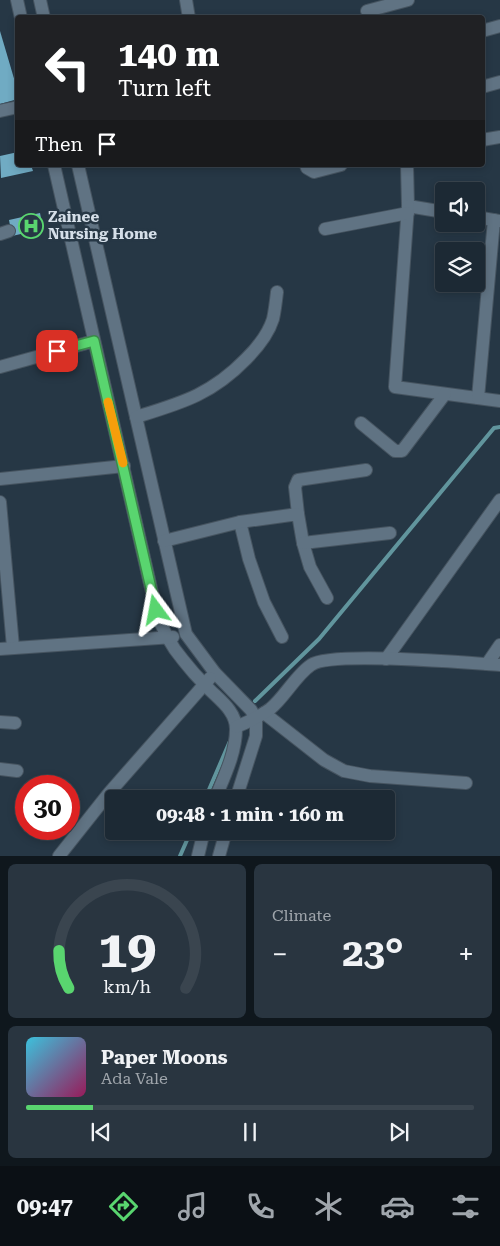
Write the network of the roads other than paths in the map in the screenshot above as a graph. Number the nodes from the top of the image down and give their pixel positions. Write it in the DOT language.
graph roads {
  1 [pos="17,0"];
  2 [pos="40,0"];
  3 [pos="186,0"];
  4 [pos="408,0"];
  5 [pos="366,10"];
  6 [pos="20,15"];
  7 [pos="43,15"];
  8 [pos="188,15"];
  9 [pos="500,26"];
  10 [pos="485,30"];
  11 [pos="500,82"];
  12 [pos="485,86"];
  13 [pos="15,108"];
  14 [pos="0,111"];
  15 [pos="500,137"];
  16 [pos="485,140"];
  17 [pos="54,167"];
  18 [pos="78,167"];
  19 [pos="307,167"];
  20 [pos="333,167"];
  21 [pos="407,167"];
  22 [pos="408,210"];
  23 [pos="435,212"];
  24 [pos="497,221"];
  25 [pos="325,229"];
  26 [pos="277,292"];
  27 [pos="94,341"];
  28 [pos="0,367"];
  29 [pos="445,394"];
  30 [pos="478,398"];
  31 [pos="500,401"];
  32 [pos="136,417"];
  33 [pos="361,423"];
  34 [pos="124,466"];
  35 [pos="366,470"];
  36 [pos="0,478"];
  37 [pos="500,500"];
  38 [pos="0,502"];
  39 [pos="298,514"];
  40 [pos="240,522"];
  41 [pos="390,533"];
  42 [pos="164,541"];
  43 [pos="302,543"];
  44 [pos="3,565"];
  45 [pos="327,598"];
  46 [pos="186,634"];
  47 [pos="282,637"];
  48 [pos="167,638"];
  49 [pos="500,645"];
  50 [pos="6,648"];
  51 [pos="386,659"];
  52 [pos="487,664"];
  53 [pos="500,664"];
  54 [pos="215,672"];
  55 [pos="204,685"];
  56 [pos="260,716"];
  57 [pos="0,722"];
  58 [pos="15,723"];
  59 [pos="236,727"];
  60 [pos="0,770"];
  61 [pos="17,771"];
  62 [pos="466,783"];
  63 [pos="219,790"];
  64 [pos="239,790"];
  65 [pos="202,840"];
  66 [pos="223,840"];
  67 [pos="59,856"];
  68 [pos="198,856"];
  69 [pos="219,856"];
  1 -- 6 [label="street"];
  2 -- 7 [label="street"];
  3 -- 8 [label="street"];
  4 -- 5 [label="street"];
  9 -- 10 [label="street"];
  11 -- 12 [label="street"];
  13 -- 14 [label="street"];
  15 -- 16 [label="street"];
  17 -- 27 [label="street"];
  18 -- 32 [label="street"];
  19 -- 20 [label="street"];
  21 -- 22 [label="street"];
  22 -- 23 [label="street"];
  22 -- 25 [label="street"];
  22 -- 29 [label="street"];
  24 -- 30 [label="street"];
  26 -- 32 [label="street"];
  27 -- 28 [label="street"];
  27 -- 34 [label="street"];
  29 -- 30 [label="street"];
  29 -- 33 [label="street"];
  30 -- 31 [label="street"];
  32 -- 42 [label="street"];
  34 -- 36 [label="street"];
  34 -- 48 [label="street"];
  35 -- 39 [label="street"];
  37 -- 51 [label="street"];
  38 -- 44 [label="street"];
  39 -- 40 [label="street"];
  39 -- 43 [label="street"];
  40 -- 42 [label="street"];
  40 -- 47 [label="street"];
  41 -- 43 [label="street"];
  42 -- 46 [label="street"];
  43 -- 45 [label="street"];
  44 -- 50 [label="street"];
  46 -- 48 [label="street"];
  46 -- 54 [label="street"];
  48 -- 50 [label="street"];
  48 -- 55 [label="street"];
  49 -- 52 [label="street"];
  51 -- 52 [label="street"];
  51 -- 56 [label="street"];
  52 -- 53 [label="street"];
  54 -- 55 [label="street"];
  54 -- 56 [label="street"];
  55 -- 59 [label="street"];
  55 -- 67 [label="street"];
  56 -- 59 [label="street"];
  56 -- 62 [label="street"];
  56 -- 64 [label="street"];
  57 -- 58 [label="street"];
  59 -- 63 [label="street"];
  60 -- 61 [label="street"];
  65 -- 68 [label="street"];
  66 -- 69 [label="street"];
}
